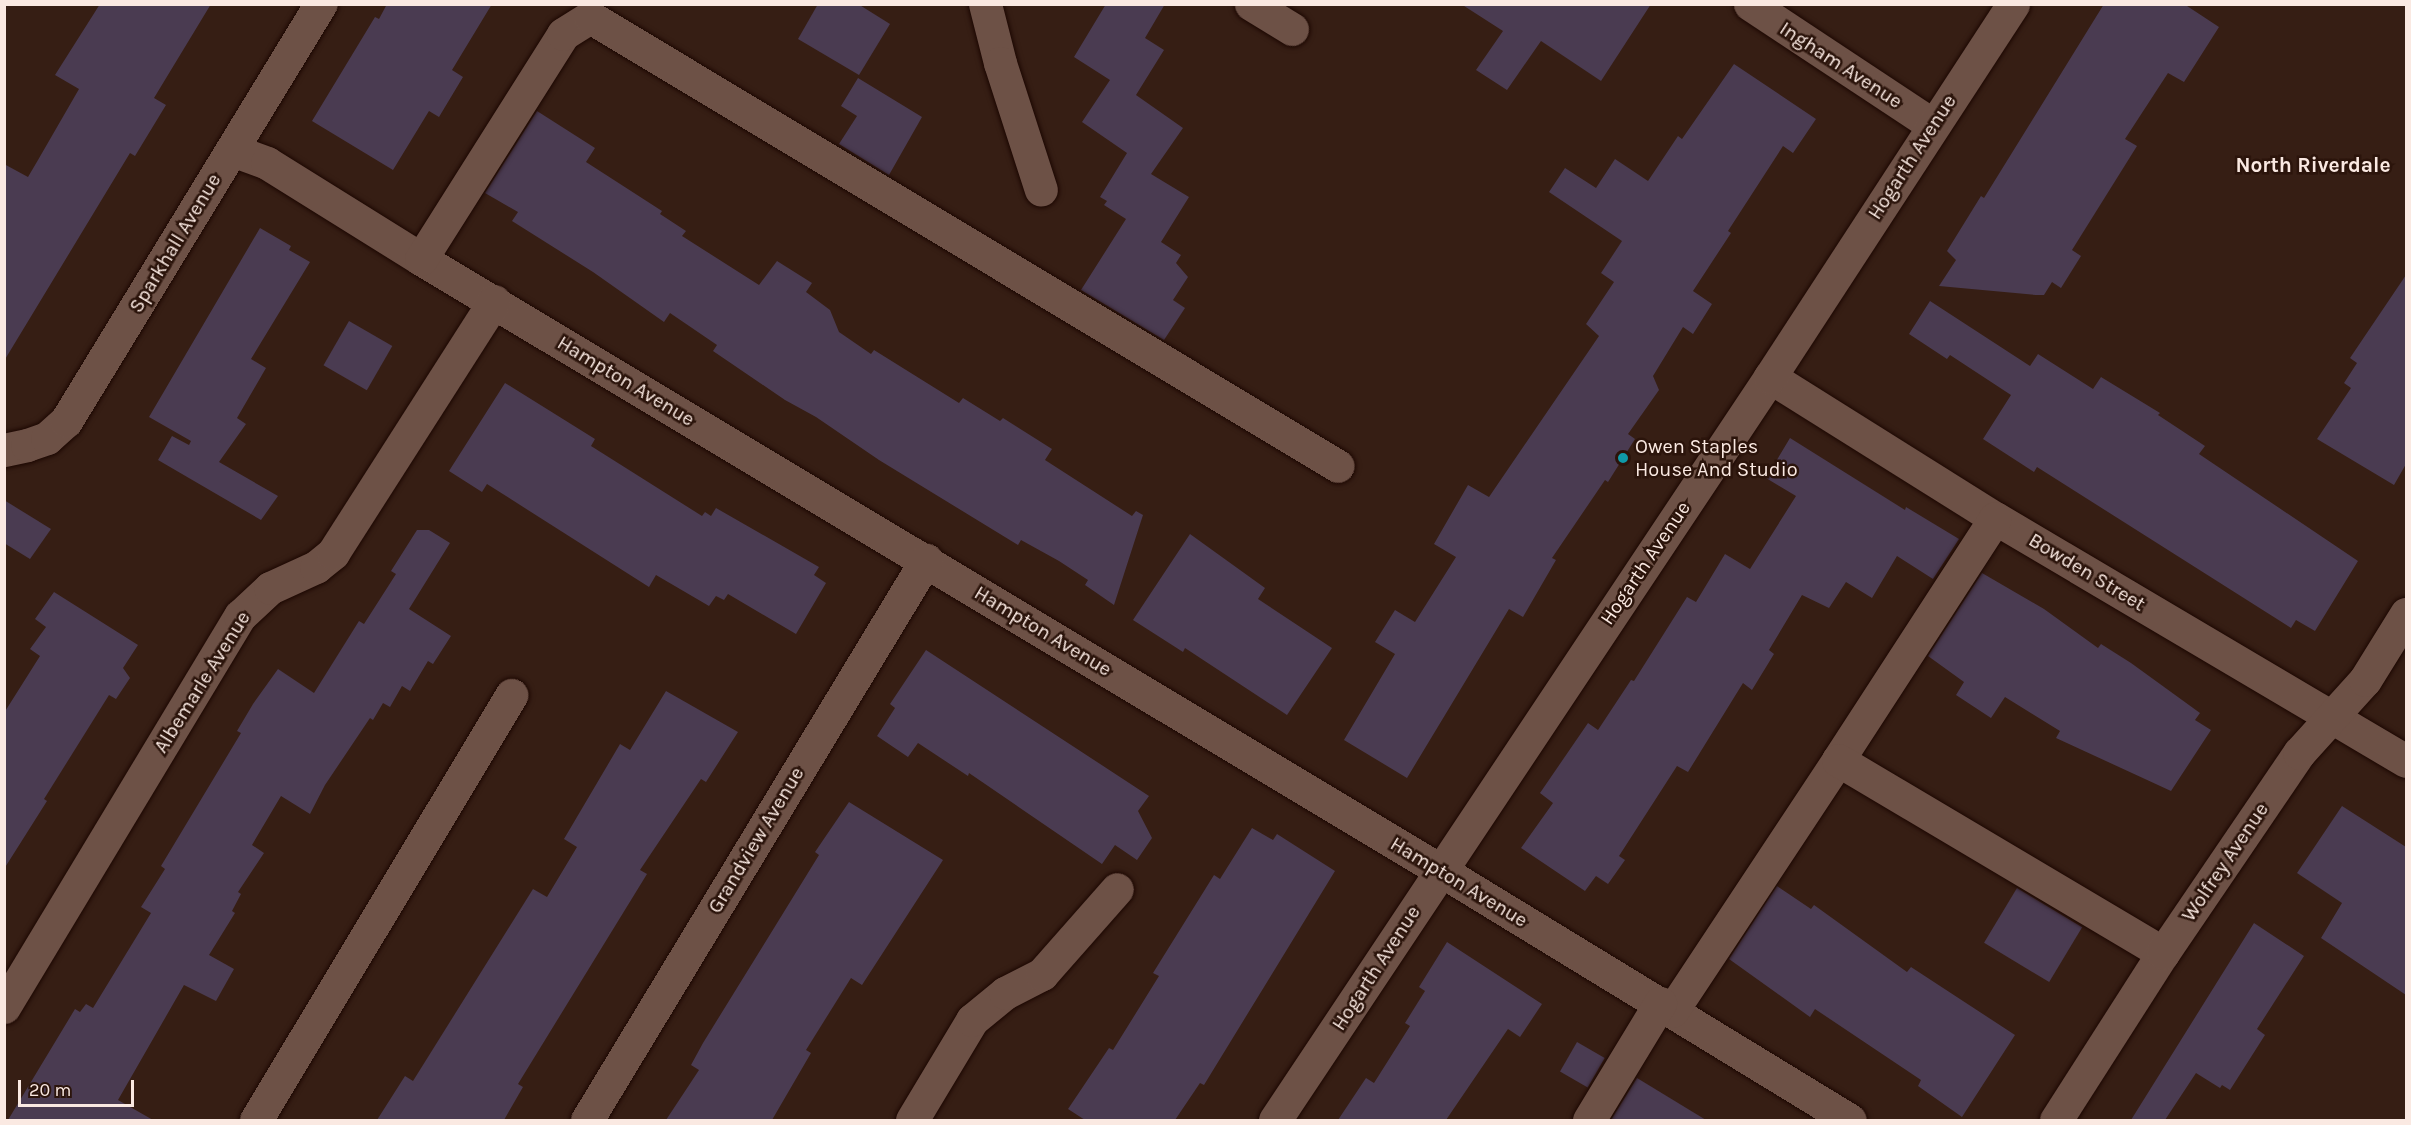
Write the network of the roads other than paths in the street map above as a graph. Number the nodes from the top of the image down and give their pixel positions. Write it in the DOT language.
graph roads {
  1 [pos="321,4"];
  2 [pos="985,4"];
  3 [pos="1251,4"];
  4 [pos="1750,4"];
  5 [pos="2013,4"];
  6 [pos="1292,29"];
  7 [pos="1933,125"];
  8 [pos="232,150"];
  9 [pos="1041,190"];
  10 [pos="421,259"];
  11 [pos="494,301"];
  12 [pos="1770,377"];
  13 [pos="4,450"];
  14 [pos="1338,466"];
  15 [pos="1995,518"];
  16 [pos="926,560"];
  17 [pos="2406,615"];
  18 [pos="511,695"];
  19 [pos="2330,716"];
  20 [pos="1838,760"];
  21 [pos="2406,761"];
  22 [pos="1440,870"];
  23 [pos="1117,889"];
  24 [pos="2163,953"];
  25 [pos="4,1007"];
  26 [pos="1666,1007"];
  27 [pos="256,1120"];
  28 [pos="587,1120"];
  29 [pos="912,1120"];
  30 [pos="1275,1120"];
  31 [pos="1589,1120"];
  32 [pos="1850,1120"];
  33 [pos="2056,1120"];
  1 -- 8 [label="street, Sparkhall Avenue"];
  2 -- 9 [label="street"];
  3 -- 6 [label="street"];
  4 -- 7 [label="street, Ingham Avenue"];
  5 -- 7 [label="street, Hogarth Avenue"];
  7 -- 12 [label="street, Hogarth Avenue"];
  8 -- 10 [label="street, Hampton Avenue"];
  8 -- 13 [label="street, Sparkhall Avenue"];
  10 -- 11 [label="street, Hampton Avenue"];
  10 -- 14 [label="street"];
  11 -- 16 [label="street, Hampton Avenue"];
  11 -- 25 [label="street, Albemarle Avenue"];
  12 -- 15 [label="street, Bowden Street"];
  12 -- 22 [label="street, Hogarth Avenue"];
  15 -- 19 [label="street, Bowden Street"];
  15 -- 20 [label="street"];
  16 -- 22 [label="street, Hampton Avenue"];
  16 -- 28 [label="street, Grandview Avenue"];
  17 -- 19 [label="street, Wolfrey Avenue"];
  18 -- 27 [label="street"];
  19 -- 21 [label="street, Bowden Street"];
  19 -- 24 [label="street, Wolfrey Avenue"];
  20 -- 24 [label="street"];
  20 -- 26 [label="street"];
  22 -- 26 [label="street, Hampton Avenue"];
  22 -- 30 [label="street, Hogarth Avenue"];
  23 -- 29 [label="street"];
  24 -- 33 [label="street, Wolfrey Avenue"];
  26 -- 31 [label="street"];
  26 -- 32 [label="street, Hampton Avenue"];
}
